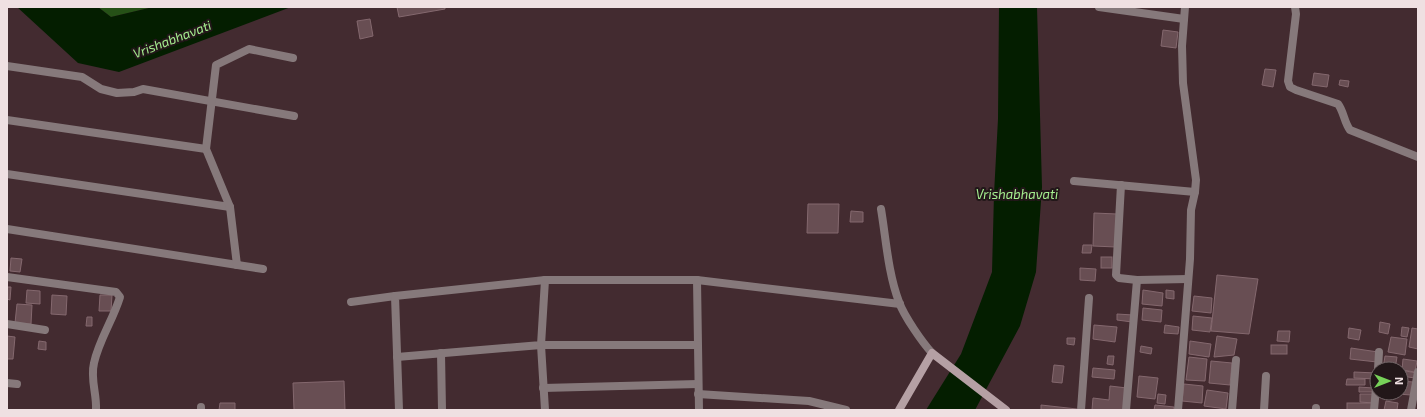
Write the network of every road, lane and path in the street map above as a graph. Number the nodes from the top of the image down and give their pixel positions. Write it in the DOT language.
graph roads {
  1 [pos="1099,7"];
  2 [pos="1185,7"];
  3 [pos="1295,7"];
  4 [pos="1184,18"];
  5 [pos="293,58"];
  6 [pos="7,66"];
  7 [pos="212,101"];
  8 [pos="294,116"];
  9 [pos="7,120"];
  10 [pos="206,149"];
  11 [pos="1418,157"];
  12 [pos="7,174"];
  13 [pos="1074,181"];
  14 [pos="1120,185"];
  15 [pos="1196,192"];
  16 [pos="230,206"];
  17 [pos="881,209"];
  18 [pos="7,229"];
  19 [pos="237,265"];
  20 [pos="263,269"];
  21 [pos="7,277"];
  22 [pos="1188,279"];
  23 [pos="545,280"];
  24 [pos="697,280"];
  25 [pos="1137,280"];
  26 [pos="395,296"];
  27 [pos="1089,298"];
  28 [pos="351,302"];
  29 [pos="900,304"];
  30 [pos="7,324"];
  31 [pos="45,330"];
  32 [pos="541,345"];
  33 [pos="698,345"];
  34 [pos="1380,352"];
  35 [pos="441,353"];
  36 [pos="934,355"];
  37 [pos="397,356"];
  38 [pos="1236,360"];
  39 [pos="1379,361"];
  40 [pos="1418,372"];
  41 [pos="1266,376"];
  42 [pos="7,383"];
  43 [pos="17,384"];
  44 [pos="698,384"];
  45 [pos="543,388"];
  46 [pos="698,394"];
  47 [pos="1005,409"];
  48 [pos="96,410"];
  49 [pos="399,410"];
  50 [pos="442,410"];
  51 [pos="545,410"];
  52 [pos="699,410"];
  53 [pos="846,410"];
  54 [pos="899,410"];
  55 [pos="1081,410"];
  56 [pos="1126,410"];
  57 [pos="1178,410"];
  58 [pos="1232,410"];
  59 [pos="1264,410"];
  60 [pos="1411,410"];
  1 -- 4 [label="street"];
  2 -- 4 [label="street"];
  3 -- 11 [label="street"];
  4 -- 15 [label="street"];
  5 -- 7 [label="street"];
  6 -- 7 [label="street"];
  7 -- 8 [label="street"];
  7 -- 10 [label="street"];
  9 -- 10 [label="street"];
  10 -- 16 [label="street"];
  12 -- 16 [label="street"];
  13 -- 14 [label="street"];
  14 -- 15 [label="street"];
  14 -- 25 [label="street"];
  15 -- 22 [label="street"];
  16 -- 19 [label="street"];
  17 -- 29 [label="street"];
  18 -- 19 [label="street"];
  19 -- 20 [label="street"];
  21 -- 48 [label="street"];
  22 -- 25 [label="street"];
  22 -- 57 [label="street"];
  23 -- 24 [label="street"];
  23 -- 26 [label="street"];
  23 -- 32 [label="street"];
  24 -- 29 [label="street"];
  24 -- 33 [label="street"];
  25 -- 56 [label="street"];
  26 -- 28 [label="street"];
  26 -- 37 [label="street"];
  27 -- 55 [label="street"];
  29 -- 36 [label="street"];
  30 -- 31 [label="street"];
  32 -- 33 [label="street"];
  32 -- 35 [label="street"];
  32 -- 45 [label="street"];
  33 -- 44 [label="street"];
  34 -- 39 [label="street"];
  35 -- 37 [label="street"];
  35 -- 50 [label="street"];
  36 -- 47 [label="street"];
  36 -- 54 [label="street"];
  37 -- 49 [label="street"];
  38 -- 58 [label="street"];
  40 -- 60 [label="street"];
  41 -- 59 [label="street"];
  42 -- 43 [label="street"];
  44 -- 45 [label="street"];
  44 -- 46 [label="street"];
  45 -- 51 [label="street"];
  46 -- 52 [label="street"];
  46 -- 53 [label="street"];
}
